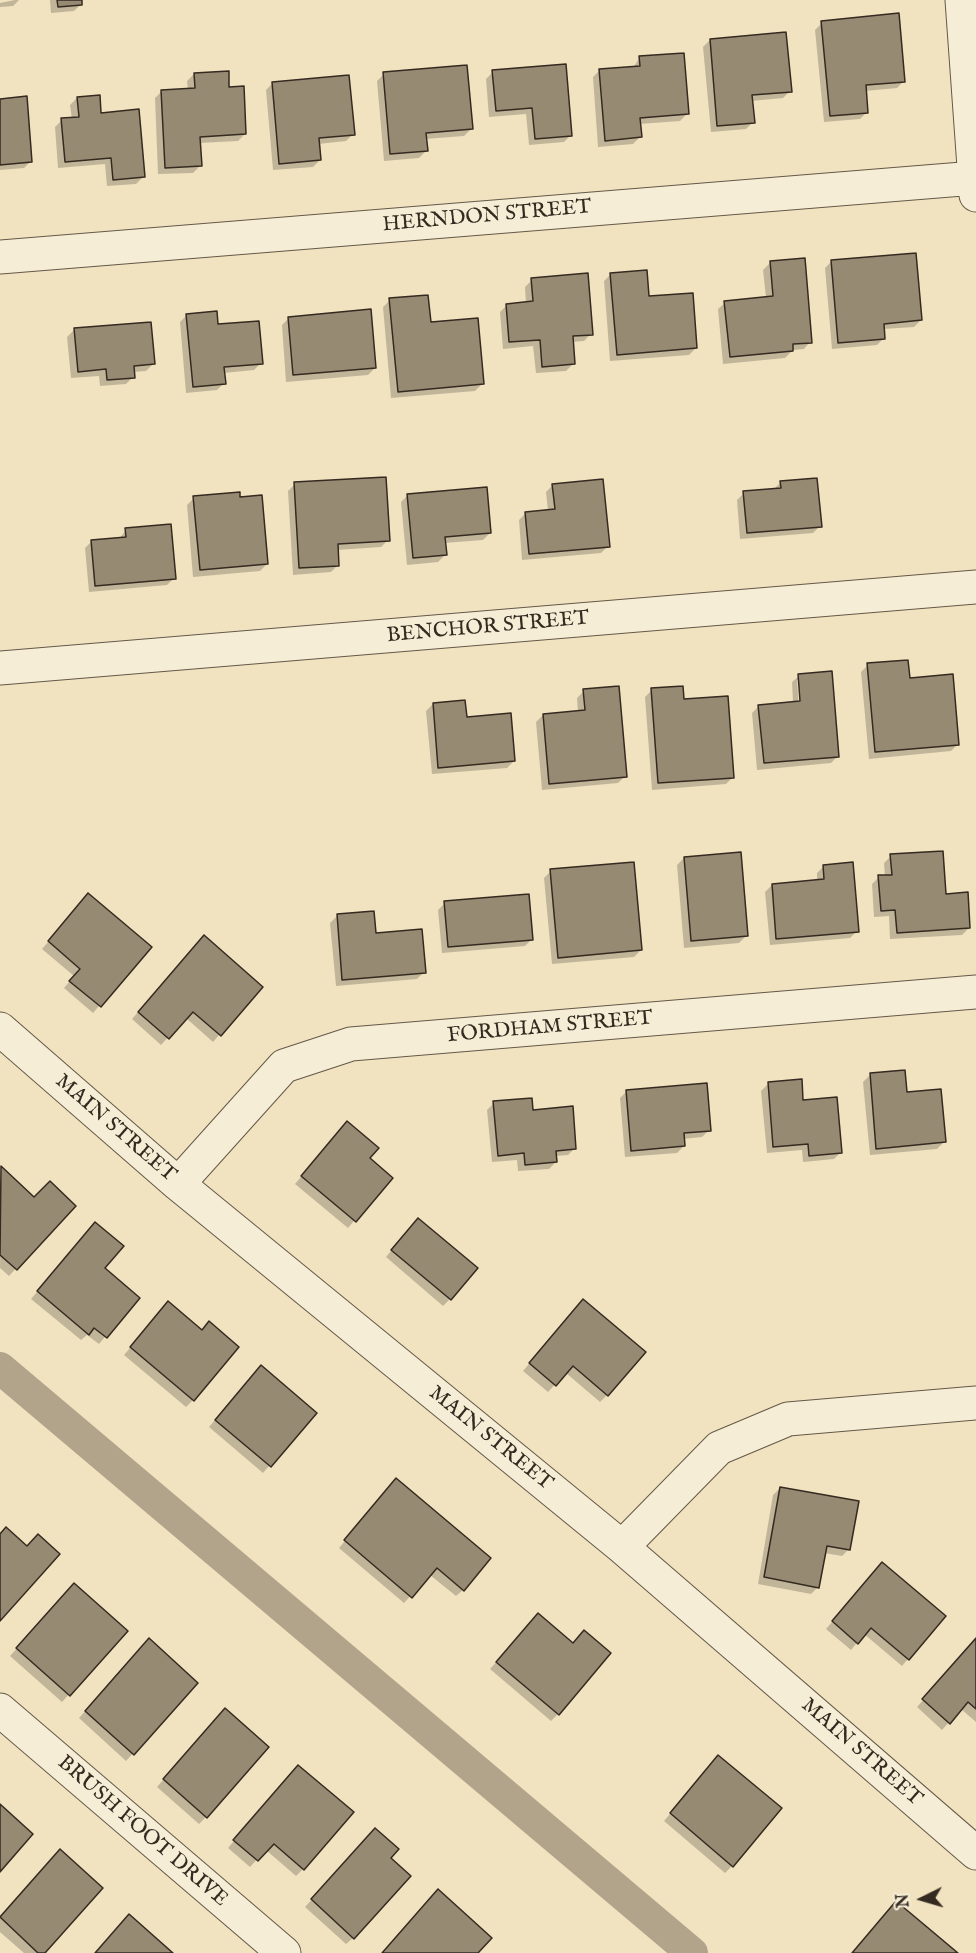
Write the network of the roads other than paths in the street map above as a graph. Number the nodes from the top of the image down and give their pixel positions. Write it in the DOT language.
graph roads {
  1 [pos="962,0"];
  2 [pos="975,186"];
  3 [pos="0,257"];
  4 [pos="976,587"];
  5 [pos="0,668"];
  6 [pos="976,992"];
  7 [pos="0,1029"];
  8 [pos="178,1184"];
  9 [pos="976,1404"];
  10 [pos="622,1547"];
  11 [pos="0,1710"];
  12 [pos="976,1853"];
  13 [pos="284,1953"];
  1 -- 2 [label="street"];
  2 -- 3 [label="street, HERNDON STREET"];
  4 -- 5 [label="street, BENCHOR STREET"];
  6 -- 8 [label="street, FORDHAM STREET"];
  7 -- 8 [label="street, MAIN STREET"];
  8 -- 10 [label="street, MAIN STREET"];
  9 -- 10 [label="street"];
  10 -- 12 [label="street, MAIN STREET"];
  11 -- 13 [label="street, BRUSH FOOT DRIVE"];
}
